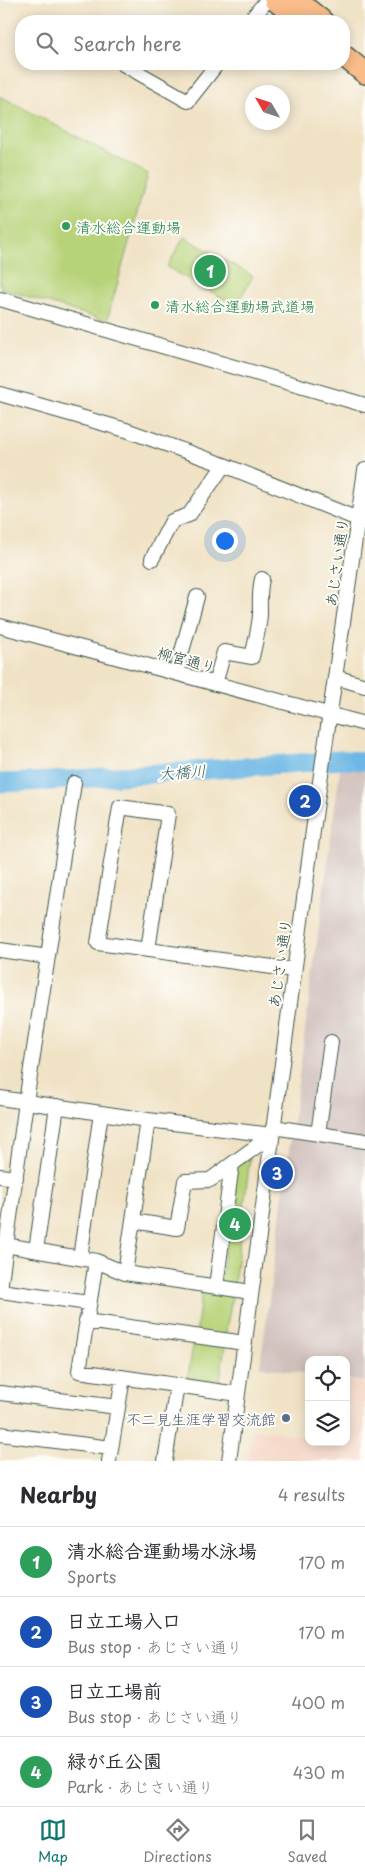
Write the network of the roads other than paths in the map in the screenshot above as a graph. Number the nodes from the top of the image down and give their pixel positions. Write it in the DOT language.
graph roads {
  1 [pos="267,0"];
  2 [pos="274,0"];
  3 [pos="296,0"];
  4 [pos="255,15"];
  5 [pos="293,15"];
  6 [pos="315,15"];
  7 [pos="350,43"];
  8 [pos="365,55"];
  9 [pos="350,61"];
  10 [pos="134,70"];
  11 [pos="212,70"];
  12 [pos="365,73"];
  13 [pos="0,299"];
  14 [pos="0,394"];
  15 [pos="365,405"];
  16 [pos="224,465"];
  17 [pos="365,470"];
  18 [pos="362,520"];
  19 [pos="152,559"];
  20 [pos="262,579"];
  21 [pos="197,597"];
  22 [pos="0,626"];
  23 [pos="176,673"];
  24 [pos="335,678"];
  25 [pos="215,684"];
  26 [pos="365,686"];
  27 [pos="330,714"];
  28 [pos="365,724"];
  29 [pos="74,783"];
  30 [pos="0,950"];
  31 [pos="148,950"];
  32 [pos="48,957"];
  33 [pos="294,970"];
  34 [pos="331,1042"];
  35 [pos="0,1098"];
  36 [pos="26,1102"];
  37 [pos="57,1106"];
  38 [pos="102,1114"];
  39 [pos="148,1120"];
  40 [pos="273,1131"];
  41 [pos="318,1134"];
  42 [pos="365,1141"];
  43 [pos="232,1164"];
  44 [pos="0,1176"];
  45 [pos="16,1178"];
  46 [pos="133,1221"];
  47 [pos="4,1245"];
  48 [pos="36,1250"];
  49 [pos="80,1258"];
  50 [pos="96,1261"];
  51 [pos="125,1273"];
  52 [pos="216,1287"];
  53 [pos="0,1290"];
  54 [pos="251,1292"];
  55 [pos="89,1303"];
  56 [pos="86,1321"];
  57 [pos="244,1343"];
  58 [pos="123,1378"];
  59 [pos="177,1385"];
  60 [pos="0,1392"];
  61 [pos="238,1394"];
  62 [pos="118,1407"];
  63 [pos="0,1434"];
  64 [pos="110,1455"];
  65 [pos="165,1461"];
  66 [pos="229,1461"];
  1 -- 4 [label="street"];
  2 -- 5 [label="highway"];
  3 -- 6 [label="highway"];
  7 -- 8 [label="highway"];
  9 -- 12 [label="highway"];
  10 -- 11 [label="street"];
  13 -- 15 [label="street"];
  14 -- 16 [label="street"];
  16 -- 18 [label="street"];
  16 -- 19 [label="street"];
  17 -- 18 [label="street, あじさい通り"];
  18 -- 24 [label="street, あじさい通り"];
  20 -- 25 [label="street"];
  21 -- 23 [label="street"];
  22 -- 23 [label="street, 柳宮通り"];
  23 -- 25 [label="street, 柳宮通り"];
  24 -- 26 [label="street"];
  24 -- 27 [label="street, あじさい通り"];
  25 -- 27 [label="street, 柳宮通り"];
  27 -- 28 [label="street, 柳宮通り"];
  27 -- 33 [label="street, あじさい通り"];
  29 -- 32 [label="street"];
  30 -- 32 [label="street"];
  31 -- 31 [label="street"];
  31 -- 33 [label="street"];
  32 -- 36 [label="street"];
  33 -- 40 [label="street, あじさい通り"];
  34 -- 41 [label="street"];
  35 -- 36 [label="street"];
  36 -- 37 [label="street"];
  36 -- 45 [label="street"];
  37 -- 38 [label="street"];
  37 -- 48 [label="street"];
  38 -- 39 [label="street"];
  38 -- 49 [label="street"];
  39 -- 40 [label="street"];
  39 -- 46 [label="street"];
  40 -- 41 [label="street"];
  40 -- 43 [label="street"];
  40 -- 54 [label="street, あじさい通り"];
  41 -- 42 [label="street"];
  43 -- 46 [label="street"];
  43 -- 52 [label="street"];
  44 -- 45 [label="street"];
  45 -- 47 [label="street"];
  46 -- 51 [label="street"];
  47 -- 48 [label="street"];
  47 -- 53 [label="street"];
  48 -- 49 [label="street"];
  49 -- 50 [label="street"];
  50 -- 51 [label="street"];
  50 -- 55 [label="street"];
  51 -- 52 [label="street"];
  52 -- 54 [label="street"];
  53 -- 55 [label="street"];
  54 -- 57 [label="street, あじさい通り"];
  55 -- 56 [label="street"];
  56 -- 57 [label="street"];
  56 -- 58 [label="street"];
  57 -- 61 [label="street, あじさい通り"];
  58 -- 59 [label="street"];
  58 -- 62 [label="street"];
  59 -- 61 [label="street"];
  59 -- 65 [label="street"];
  60 -- 62 [label="street"];
  61 -- 66 [label="street, あじさい通り"];
  62 -- 64 [label="street"];
  63 -- 64 [label="street"];
}
